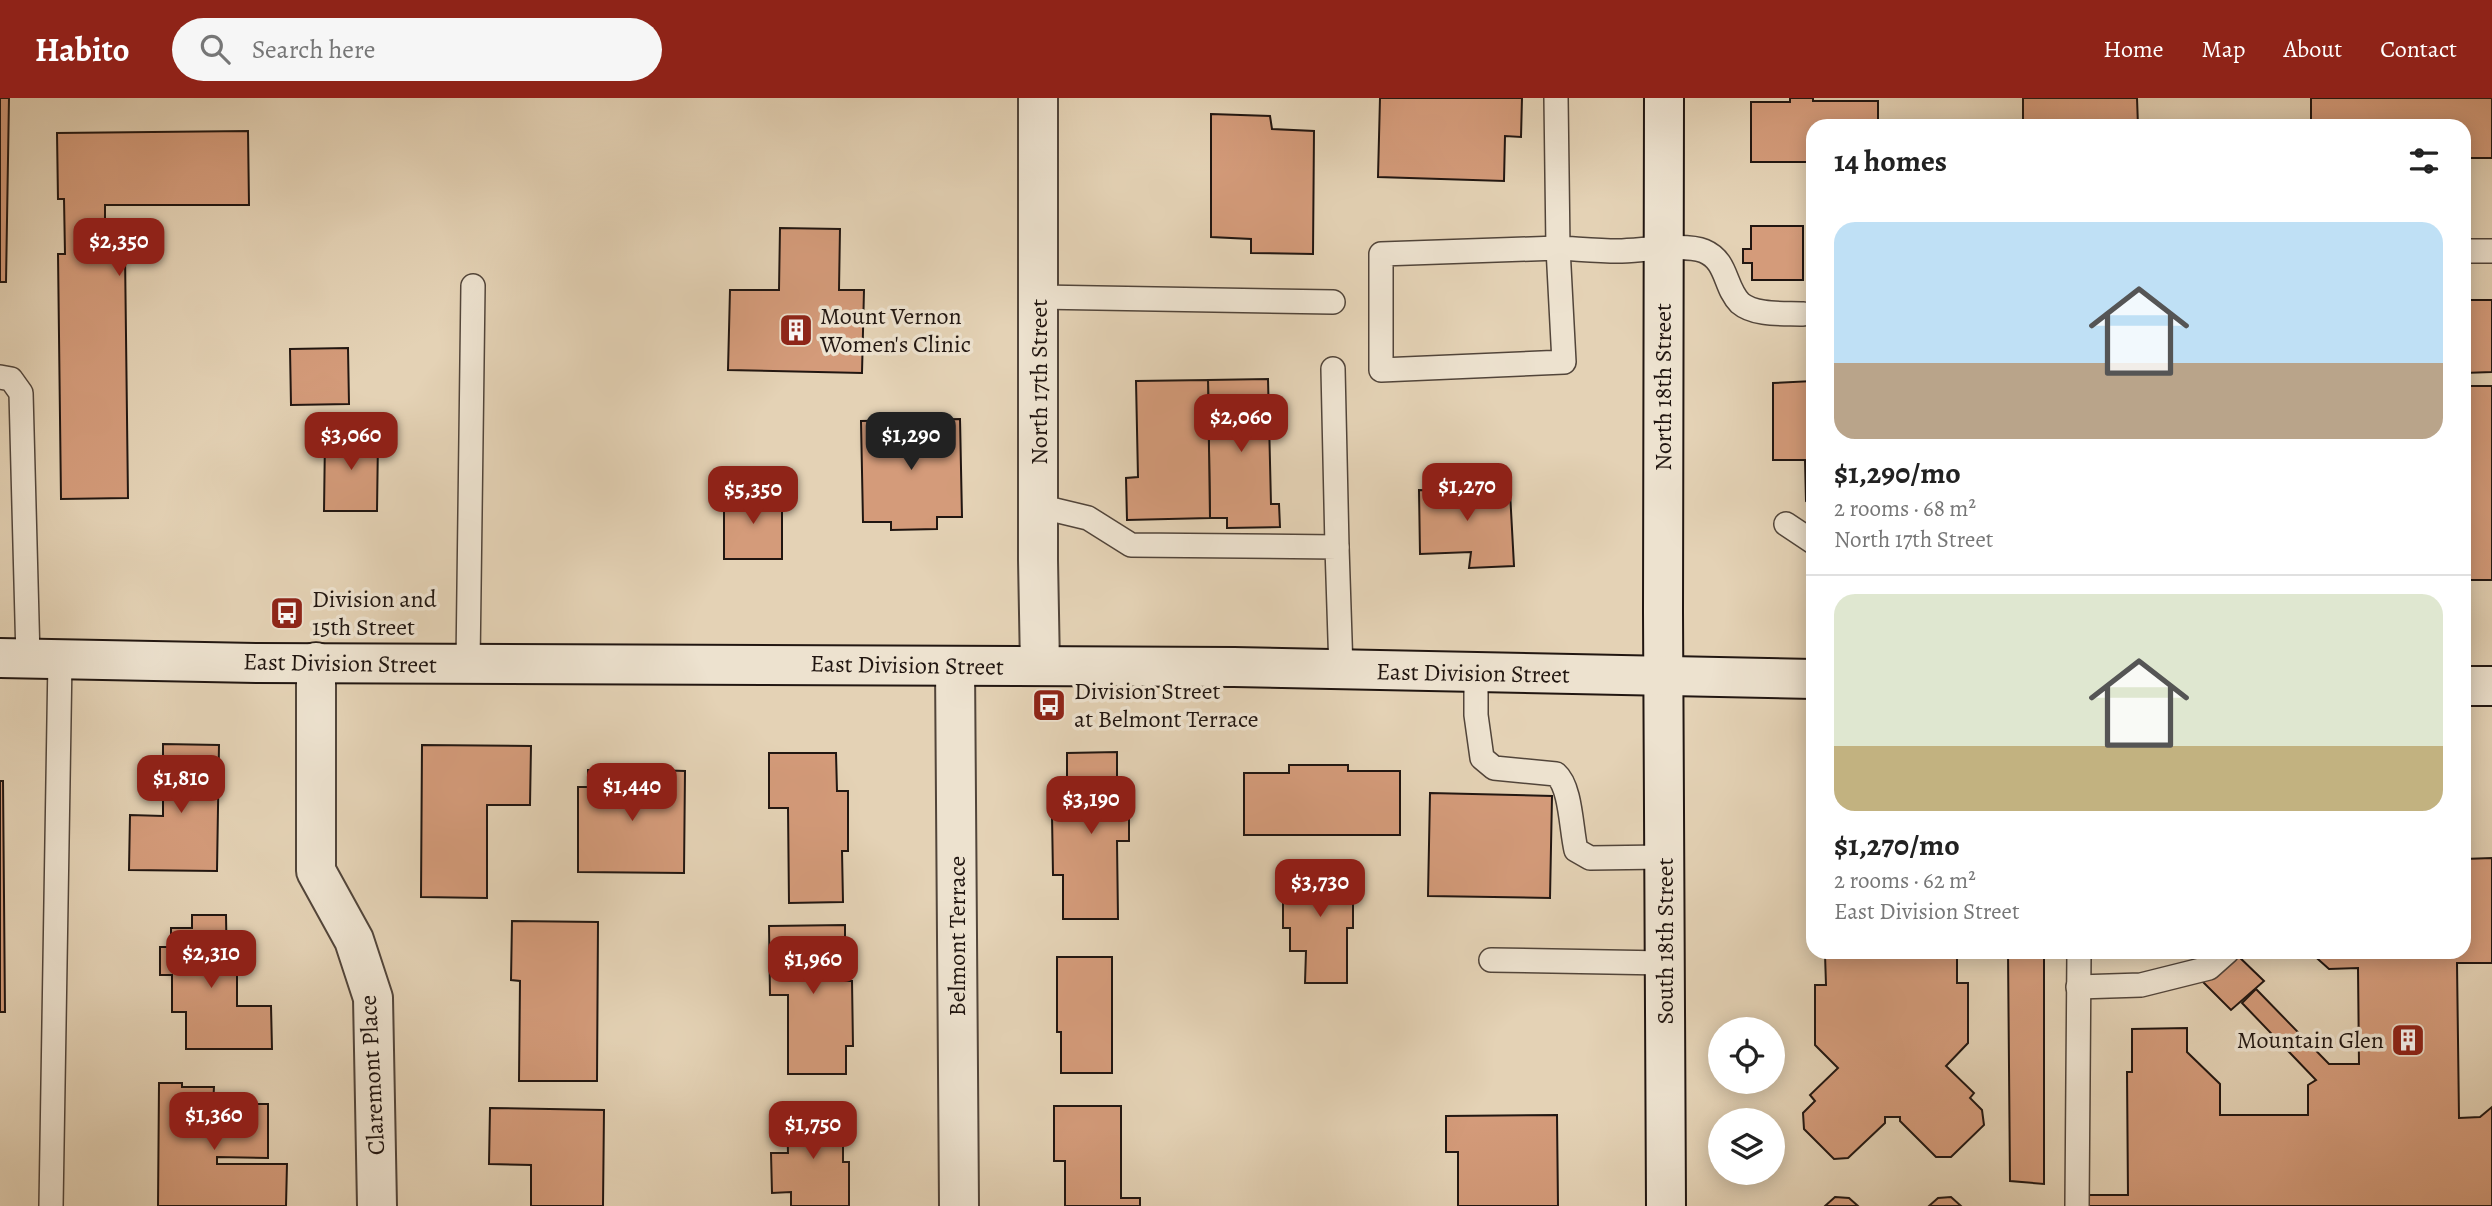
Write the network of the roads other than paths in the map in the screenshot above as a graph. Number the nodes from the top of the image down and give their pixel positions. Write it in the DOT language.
graph roads {
  1 [pos="1038,98"];
  2 [pos="1556,98"];
  3 [pos="1664,98"];
  4 [pos="1558,248"];
  5 [pos="1664,248"];
  6 [pos="2471,251"];
  7 [pos="2492,251"];
  8 [pos="473,286"];
  9 [pos="1039,297"];
  10 [pos="1333,302"];
  11 [pos="1803,314"];
  12 [pos="1333,369"];
  13 [pos="0,377"];
  14 [pos="1038,506"];
  15 [pos="1786,524"];
  16 [pos="1806,537"];
  17 [pos="1338,547"];
  18 [pos="29,658"];
  19 [pos="316,662"];
  20 [pos="468,664"];
  21 [pos="955,666"];
  22 [pos="1040,666"];
  23 [pos="1341,670"];
  24 [pos="1475,673"];
  25 [pos="1663,675"];
  26 [pos="1806,679"];
  27 [pos="2471,685"];
  28 [pos="2492,685"];
  29 [pos="1664,857"];
  30 [pos="2079,959"];
  31 [pos="2219,959"];
  32 [pos="1491,960"];
  33 [pos="1665,963"];
  34 [pos="2078,987"];
  35 [pos="51,1206"];
  36 [pos="377,1206"];
  37 [pos="959,1206"];
  38 [pos="1666,1206"];
  39 [pos="2077,1206"];
  1 -- 9 [label="street, North 17th Street"];
  2 -- 4 [label="lane"];
  3 -- 5 [label="street, North 18th Street"];
  4 -- 4 [label="lane"];
  4 -- 5 [label="lane"];
  5 -- 11 [label="lane"];
  5 -- 25 [label="street, North 18th Street"];
  6 -- 7 [label="lane"];
  8 -- 20 [label="lane"];
  9 -- 10 [label="lane"];
  9 -- 14 [label="street, North 17th Street"];
  12 -- 17 [label="lane"];
  13 -- 18 [label="lane"];
  14 -- 17 [label="lane"];
  14 -- 22 [label="street, North 17th Street"];
  15 -- 16 [label="lane"];
  17 -- 23 [label="lane"];
  18 -- 19 [label="street, East Division Street"];
  18 -- 35 [label="lane"];
  19 -- 20 [label="street, East Division Street"];
  19 -- 36 [label="street, Claremont Place"];
  20 -- 21 [label="street, East Division Street"];
  21 -- 22 [label="street, East Division Street"];
  21 -- 37 [label="street, Belmont Terrace"];
  22 -- 23 [label="street, East Division Street"];
  23 -- 24 [label="street, East Division Street"];
  24 -- 25 [label="street, East Division Street"];
  24 -- 29 [label="lane"];
  25 -- 26 [label="street, East Division Street"];
  25 -- 29 [label="street, South 18th Street"];
  27 -- 28 [label="street"];
  29 -- 33 [label="street, South 18th Street"];
  30 -- 34 [label="lane"];
  31 -- 34 [label="lane"];
  32 -- 33 [label="lane"];
  33 -- 38 [label="street, South 18th Street"];
  34 -- 39 [label="lane"];
}
